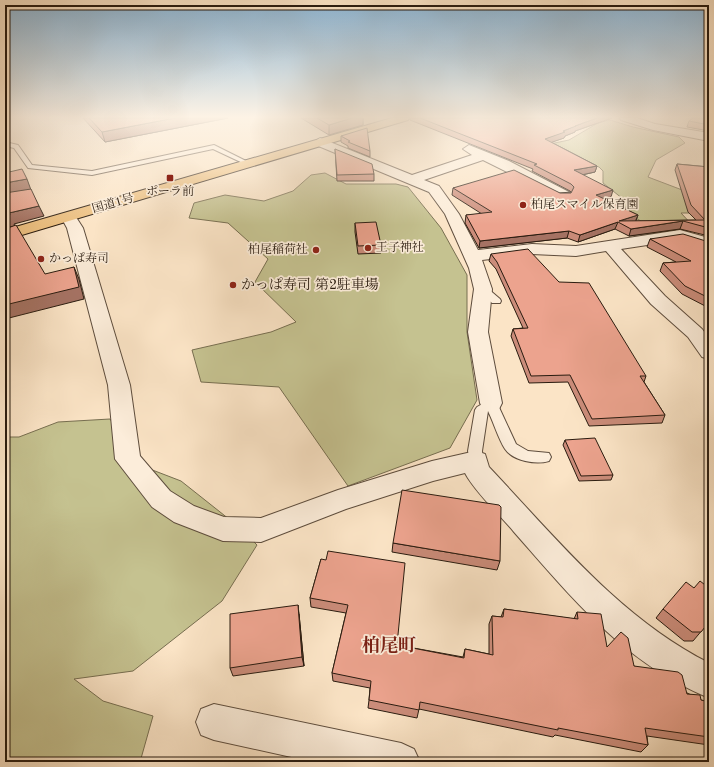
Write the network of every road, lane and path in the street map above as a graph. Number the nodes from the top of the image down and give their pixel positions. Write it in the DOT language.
graph roads {
  1 [pos="21,154"];
  2 [pos="182,154"];
  3 [pos="228,154"];
  4 [pos="282,154"];
  5 [pos="349,154"];
  6 [pos="481,154"];
  7 [pos="484,155"];
  8 [pos="249,164"];
  9 [pos="412,180"];
  10 [pos="564,195"];
  11 [pos="69,217"];
  12 [pos="5,235"];
  13 [pos="709,244"];
  14 [pos="610,246"];
  15 [pos="472,256"];
  16 [pos="709,352"];
  17 [pos="491,403"];
  18 [pos="544,456"];
  19 [pos="476,461"];
  20 [pos="709,681"];
  21 [pos="214,722"];
  22 [pos="401,762"];
  1 -- 2 [label="lane"];
  3 -- 8 [label="lane"];
  4 -- 8 [label="highway, 国道1号"];
  5 -- 9 [label="street"];
  6 -- 7 [label="street"];
  7 -- 9 [label="street"];
  7 -- 10 [label="street"];
  8 -- 11 [label="highway, 国道1号"];
  9 -- 15 [label="street"];
  11 -- 12 [label="highway, 国道1号"];
  11 -- 19 [label="street"];
  13 -- 14 [label="street"];
  14 -- 15 [label="street"];
  14 -- 16 [label="street"];
  15 -- 17 [label="street"];
  17 -- 18 [label="lane"];
  17 -- 19 [label="lane"];
  19 -- 20 [label="street"];
  21 -- 22 [label="street"];
}
